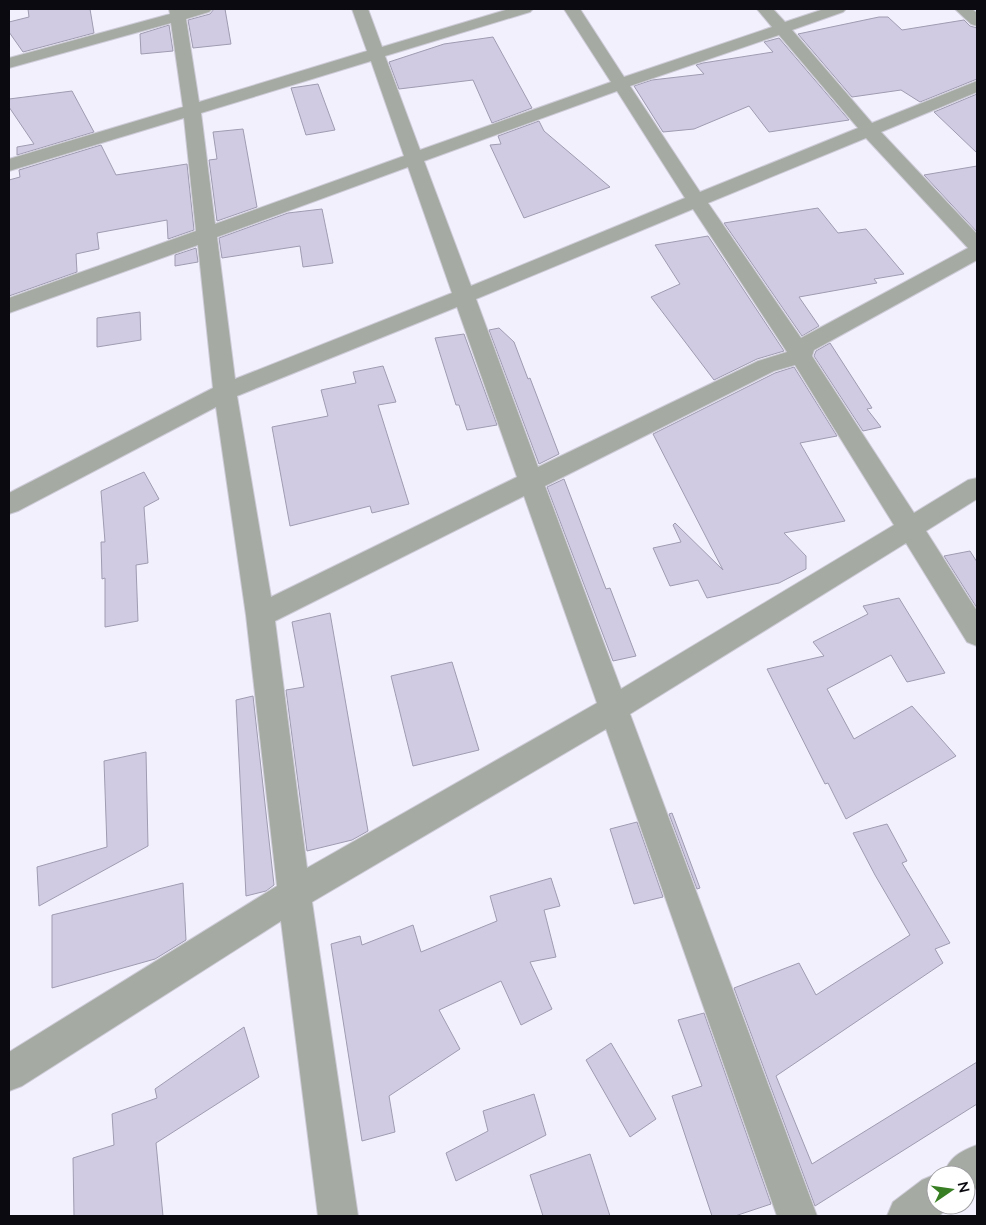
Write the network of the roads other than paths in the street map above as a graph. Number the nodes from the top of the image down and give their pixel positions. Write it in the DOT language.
graph roads {
  1 [pos="360,9"];
  2 [pos="525,9"];
  3 [pos="572,9"];
  4 [pos="765,9"];
  5 [pos="838,9"];
  6 [pos="963,9"];
  7 [pos="186,11"];
  8 [pos="977,21"];
  9 [pos="781,28"];
  10 [pos="376,54"];
  11 [pos="9,63"];
  12 [pos="620,84"];
  13 [pos="977,86"];
  14 [pos="192,110"];
  15 [pos="869,130"];
  16 [pos="414,158"];
  17 [pos="9,165"];
  18 [pos="696,200"];
  19 [pos="206,235"];
  20 [pos="977,246"];
  21 [pos="977,252"];
  22 [pos="464,296"];
  23 [pos="9,306"];
  24 [pos="801,356"];
  25 [pos="225,392"];
  26 [pos="531,481"];
  27 [pos="977,487"];
  28 [pos="9,504"];
  29 [pos="908,527"];
  30 [pos="260,615"];
  31 [pos="977,634"];
  32 [pos="613,709"];
  33 [pos="294,894"];
  34 [pos="9,1073"];
  35 [pos="926,1202"];
  36 [pos="338,1216"];
  37 [pos="797,1216"];
  38 [pos="907,1216"];
  1 -- 10 [label="street"];
  2 -- 10 [label="street"];
  3 -- 12 [label="street"];
  4 -- 9 [label="street"];
  5 -- 9 [label="street"];
  6 -- 8 [label="street"];
  7 -- 11 [label="street"];
  7 -- 14 [label="street"];
  9 -- 12 [label="street"];
  9 -- 15 [label="street"];
  10 -- 14 [label="street"];
  10 -- 16 [label="street"];
  12 -- 16 [label="street"];
  12 -- 18 [label="street"];
  13 -- 15 [label="street"];
  14 -- 17 [label="street"];
  14 -- 19 [label="street"];
  15 -- 18 [label="street"];
  15 -- 20 [label="street"];
  16 -- 19 [label="street"];
  16 -- 22 [label="street"];
  18 -- 22 [label="street"];
  18 -- 24 [label="street"];
  19 -- 23 [label="street"];
  19 -- 25 [label="street"];
  21 -- 24 [label="street"];
  22 -- 25 [label="street"];
  22 -- 26 [label="street"];
  24 -- 26 [label="street"];
  24 -- 29 [label="street"];
  25 -- 28 [label="street"];
  25 -- 30 [label="street"];
  26 -- 30 [label="street"];
  26 -- 32 [label="street"];
  27 -- 29 [label="street"];
  29 -- 31 [label="street"];
  29 -- 32 [label="street"];
  30 -- 33 [label="street"];
  32 -- 33 [label="street"];
  32 -- 37 [label="street"];
  33 -- 34 [label="street"];
  33 -- 36 [label="street"];
  35 -- 38 [label="street"];
}
